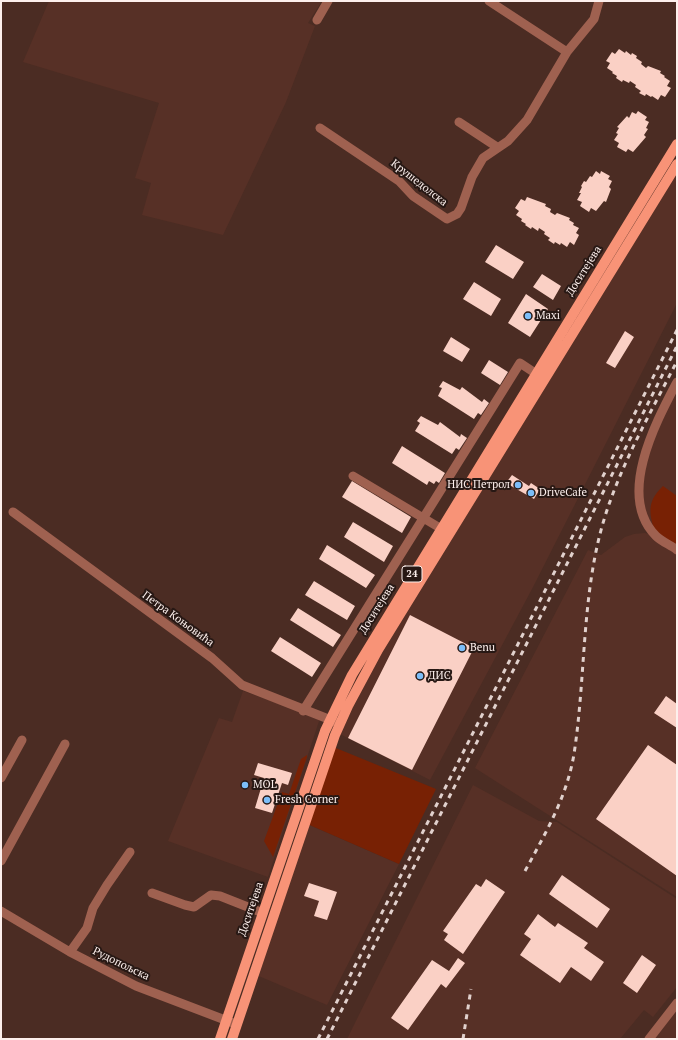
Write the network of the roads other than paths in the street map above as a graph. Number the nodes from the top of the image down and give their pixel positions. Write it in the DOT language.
graph roads {
  1 [pos="328,1"];
  2 [pos="489,1"];
  3 [pos="599,1"];
  4 [pos="317,20"];
  5 [pos="567,52"];
  6 [pos="459,122"];
  7 [pos="320,128"];
  8 [pos="677,144"];
  9 [pos="497,147"];
  10 [pos="677,164"];
  11 [pos="630,220"];
  12 [pos="640,225"];
  13 [pos="536,373"];
  14 [pos="545,379"];
  15 [pos="677,382"];
  16 [pos="353,476"];
  17 [pos="13,512"];
  18 [pos="423,517"];
  19 [pos="440,528"];
  20 [pos="677,550"];
  21 [pos="303,711"];
  22 [pos="329,720"];
  23 [pos="340,724"];
  24 [pos="22,740"];
  25 [pos="65,744"];
  26 [pos="1,778"];
  27 [pos="130,852"];
  28 [pos="1,861"];
  29 [pos="152,893"];
  30 [pos="1,911"];
  31 [pos="263,912"];
  32 [pos="70,952"];
  33 [pos="677,1003"];
  34 [pos="227,1020"];
  35 [pos="237,1024"];
  36 [pos="220,1039"];
  37 [pos="232,1039"];
  38 [pos="648,1039"];
  1 -- 4 [label="street"];
  2 -- 5 [label="street"];
  3 -- 5 [label="street, Крушедолска"];
  5 -- 9 [label="street, Крушедолска"];
  6 -- 9 [label="street"];
  7 -- 9 [label="street, Крушедолска"];
  8 -- 11 [label="main road, Доситејева / 24"];
  10 -- 12 [label="main road, Доситејева / 24"];
  11 -- 12 [label="main road"];
  11 -- 13 [label="main road, Доситејева / 24"];
  12 -- 14 [label="main road, Доситејева / 24"];
  13 -- 14 [label="street"];
  13 -- 18 [label="street"];
  13 -- 19 [label="main road, Доситејева / 24"];
  14 -- 23 [label="main road, Доситејева / 24"];
  15 -- 20 [label="street"];
  16 -- 18 [label="street"];
  17 -- 21 [label="street, Петра Коњовића"];
  18 -- 19 [label="street"];
  18 -- 21 [label="street"];
  19 -- 22 [label="main road, Доситејева / 24"];
  21 -- 22 [label="street, Петра Коњовића"];
  22 -- 23 [label="street, Петра Коњовића"];
  22 -- 31 [label="main road, Доситејева / 24"];
  23 -- 35 [label="main road, Доситејева / 24"];
  24 -- 26 [label="street"];
  25 -- 28 [label="street"];
  27 -- 32 [label="street"];
  29 -- 31 [label="street"];
  30 -- 32 [label="street, Рудопољска"];
  31 -- 34 [label="main road, Доситејева / 24"];
  32 -- 34 [label="street, Рудопољска"];
  33 -- 38 [label="street"];
  34 -- 35 [label="street, Рудопољска"];
  34 -- 36 [label="main road, Доситејева / 24"];
  35 -- 37 [label="main road, Доситејева / 24"];
}
